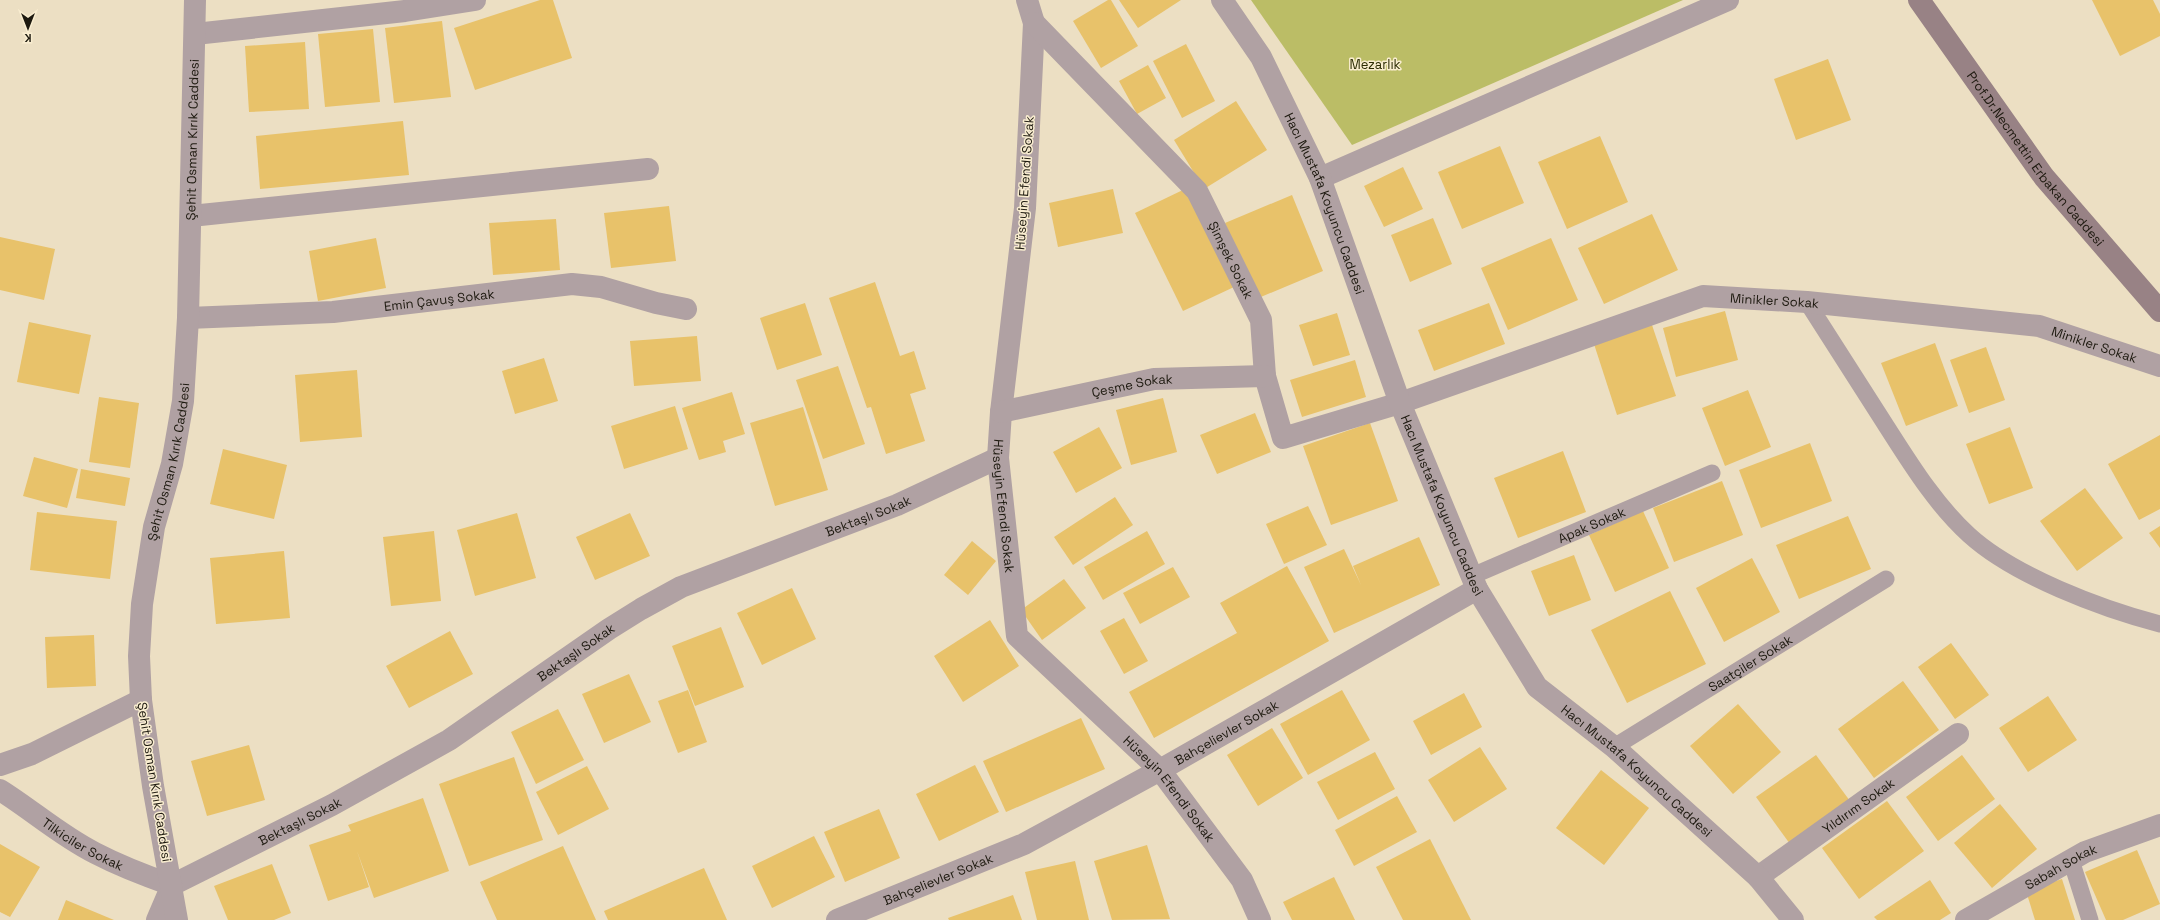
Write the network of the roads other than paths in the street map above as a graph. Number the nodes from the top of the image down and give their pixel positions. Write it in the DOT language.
graph roads {
  1 [pos="195,0"];
  2 [pos="475,0"];
  3 [pos="1027,0"];
  4 [pos="1222,0"];
  5 [pos="1728,0"];
  6 [pos="1919,0"];
  7 [pos="1034,23"];
  8 [pos="195,34"];
  9 [pos="648,169"];
  10 [pos="1320,178"];
  11 [pos="191,216"];
  12 [pos="1807,302"];
  13 [pos="686,309"];
  14 [pos="2160,311"];
  15 [pos="188,318"];
  16 [pos="2160,366"];
  17 [pos="1265,376"];
  18 [pos="1400,402"];
  19 [pos="1001,412"];
  20 [pos="998,458"];
  21 [pos="1712,473"];
  22 [pos="1886,579"];
  23 [pos="1474,582"];
  24 [pos="2160,624"];
  25 [pos="142,700"];
  26 [pos="1958,734"];
  27 [pos="1614,747"];
  28 [pos="0,765"];
  29 [pos="1160,770"];
  30 [pos="0,790"];
  31 [pos="2160,825"];
  32 [pos="2070,860"];
  33 [pos="1758,877"];
  34 [pos="172,885"];
  35 [pos="157,920"];
  36 [pos="177,920"];
  37 [pos="837,920"];
  38 [pos="1260,920"];
  39 [pos="1793,920"];
  40 [pos="1966,920"];
  41 [pos="2090,920"];
  1 -- 8 [label="street, Şehit Osman Kırık Caddesi"];
  2 -- 8 [label="street"];
  3 -- 7 [label="street, Hüseyin Efendi Sokak"];
  4 -- 10 [label="street, Hacı Mustafa Koyuncu Caddesi"];
  5 -- 10 [label="street"];
  6 -- 14 [label="main road, Prof.Dr.Necmettin Erbakan Caddesi"];
  7 -- 17 [label="street, Şimşek Sokak"];
  7 -- 19 [label="street, Hüseyin Efendi Sokak"];
  8 -- 11 [label="street, Şehit Osman Kırık Caddesi"];
  9 -- 11 [label="street"];
  10 -- 18 [label="street, Hacı Mustafa Koyuncu Caddesi"];
  11 -- 15 [label="street, Şehit Osman Kırık Caddesi"];
  12 -- 16 [label="street, Minikler Sokak"];
  12 -- 18 [label="street, Minikler Sokak"];
  12 -- 24 [label="lane"];
  13 -- 15 [label="street, Emin Çavuş Sokak"];
  15 -- 25 [label="street, Şehit Osman Kırık Caddesi"];
  17 -- 18 [label="street, Şimşek Sokak"];
  17 -- 19 [label="street, Çeşme Sokak"];
  18 -- 23 [label="street, Hacı Mustafa Koyuncu Caddesi"];
  19 -- 20 [label="street, Hüseyin Efendi Sokak"];
  20 -- 29 [label="street, Hüseyin Efendi Sokak"];
  20 -- 34 [label="street, Bektaşlı Sokak"];
  21 -- 23 [label="lane, Apak Sokak"];
  22 -- 27 [label="lane, Saatçiler Sokak"];
  23 -- 27 [label="street, Hacı Mustafa Koyuncu Caddesi"];
  23 -- 29 [label="street, Bahçelievler Sokak"];
  25 -- 28 [label="street"];
  25 -- 34 [label="street, Şehit Osman Kırık Caddesi"];
  26 -- 33 [label="street, Yıldırım Sokak"];
  27 -- 33 [label="street, Hacı Mustafa Koyuncu Caddesi"];
  29 -- 37 [label="street, Bahçelievler Sokak"];
  29 -- 38 [label="street, Hüseyin Efendi Sokak"];
  30 -- 34 [label="street, Tilkiciler Sokak"];
  31 -- 32 [label="street, Sabah Sokak"];
  32 -- 40 [label="street, Sabah Sokak"];
  32 -- 41 [label="lane"];
  33 -- 39 [label="street, Hacı Mustafa Koyuncu Caddesi"];
  34 -- 35 [label="street"];
  34 -- 36 [label="street, Şehit Osman Kırık Caddesi"];
}
